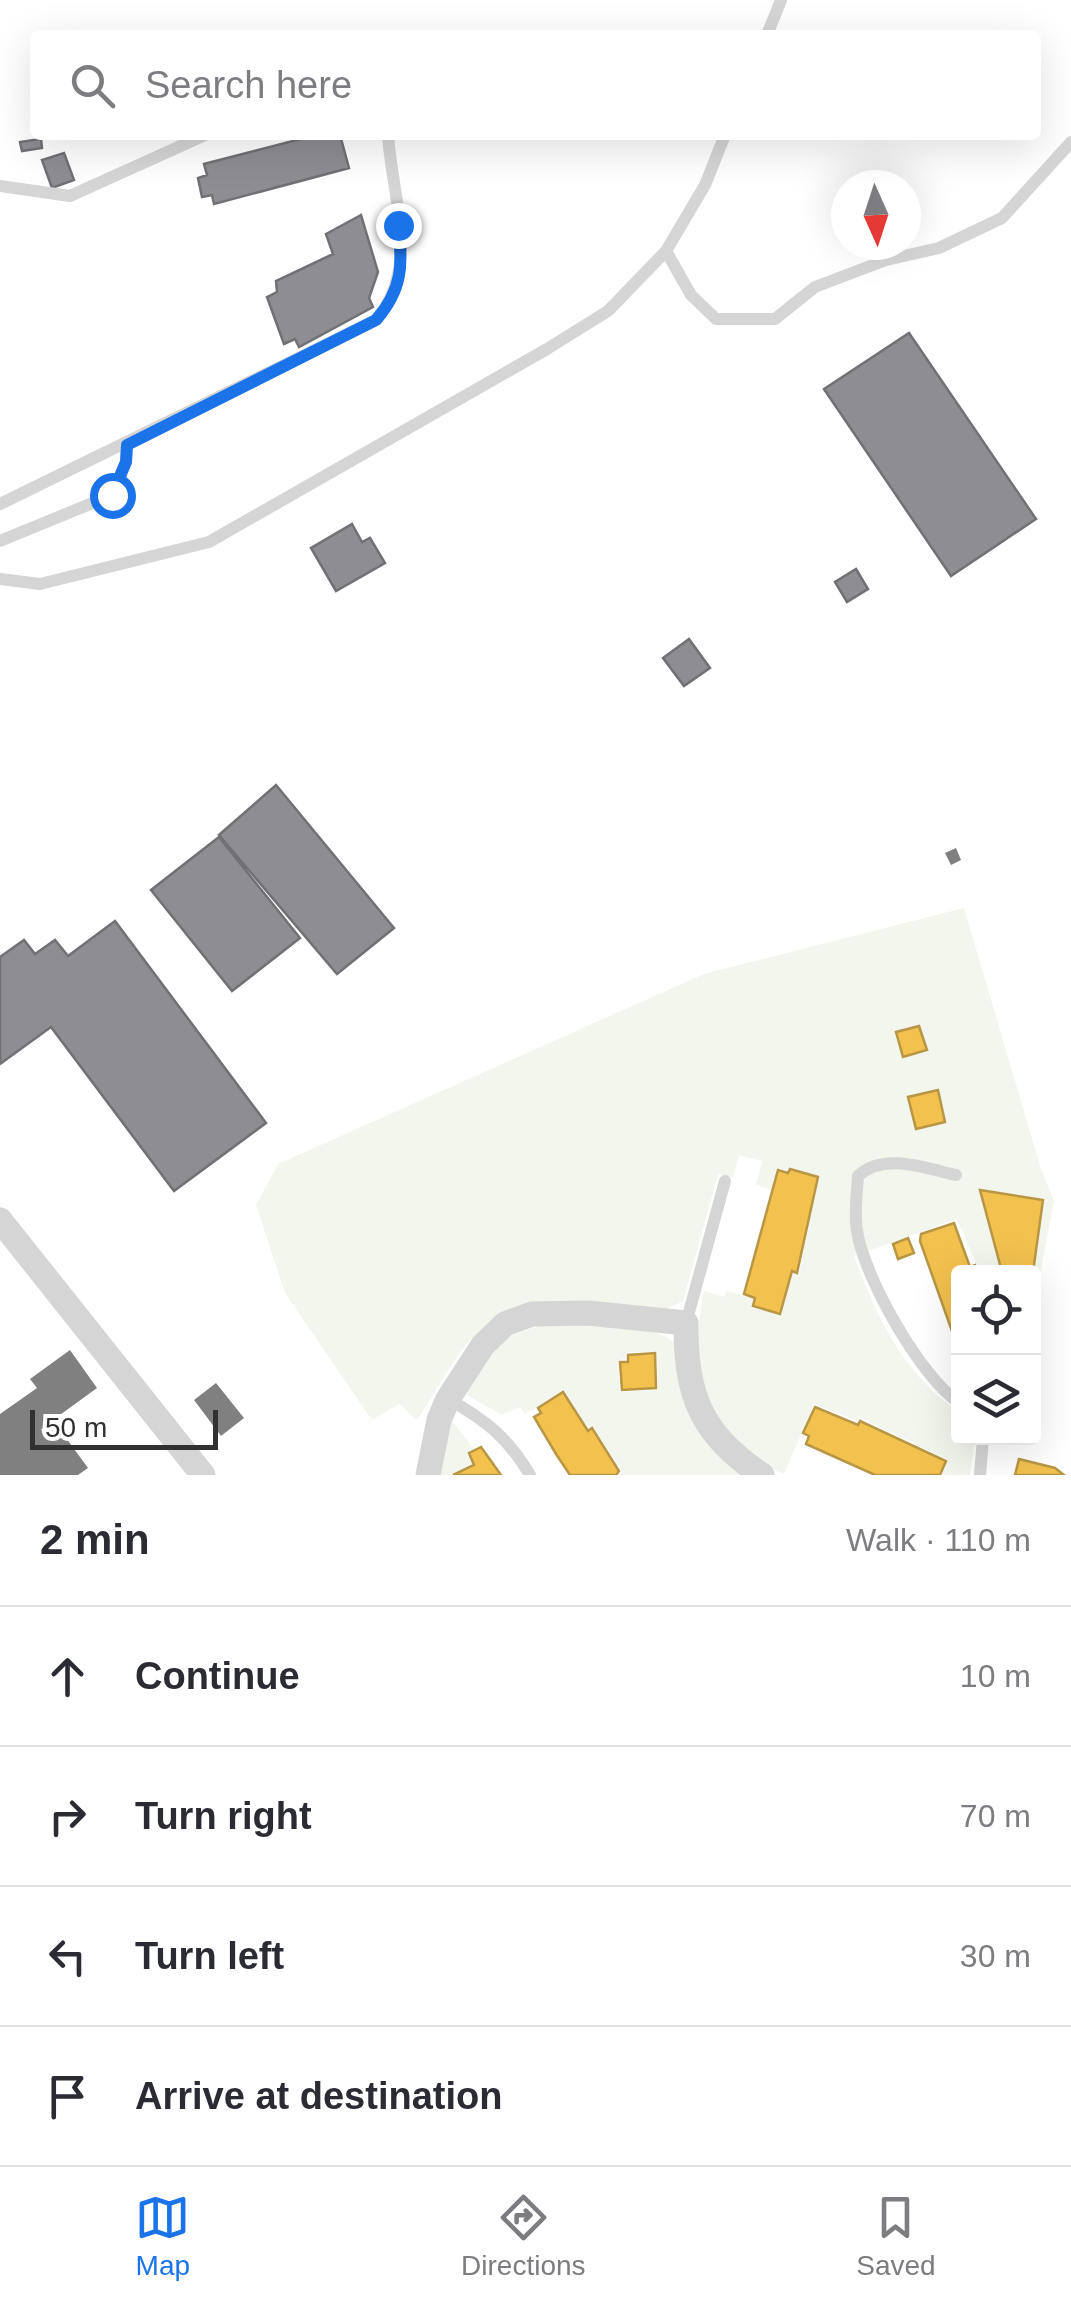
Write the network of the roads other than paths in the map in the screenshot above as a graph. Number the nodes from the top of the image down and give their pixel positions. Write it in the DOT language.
graph roads {
  1 [pos="781,0"];
  2 [pos="769,30"];
  3 [pos="193,140"];
  4 [pos="389,140"];
  5 [pos="724,140"];
  6 [pos="1071,142"];
  7 [pos="0,186"];
  8 [pos="666,251"];
  9 [pos="127,445"];
  10 [pos="0,504"];
  11 [pos="0,541"];
  12 [pos="0,579"];
  13 [pos="956,1174"];
  14 [pos="725,1181"];
  15 [pos="0,1220"];
  16 [pos="686,1323"];
  17 [pos="951,1397"];
  18 [pos="448,1399"];
  19 [pos="983,1445"];
  20 [pos="203,1475"];
  21 [pos="428,1475"];
  22 [pos="530,1475"];
  23 [pos="762,1475"];
  24 [pos="980,1475"];
  1 -- 2 [label="lane"];
  3 -- 7 [label="lane"];
  4 -- 9 [label="lane"];
  5 -- 8 [label="lane"];
  6 -- 8 [label="lane"];
  8 -- 12 [label="lane"];
  9 -- 10 [label="lane"];
  9 -- 11 [label="lane"];
  13 -- 17 [label="lane"];
  14 -- 16 [label="lane"];
  15 -- 20 [label="street"];
  16 -- 18 [label="street"];
  16 -- 23 [label="street"];
  18 -- 21 [label="street"];
  18 -- 22 [label="lane"];
  19 -- 24 [label="lane"];
}
